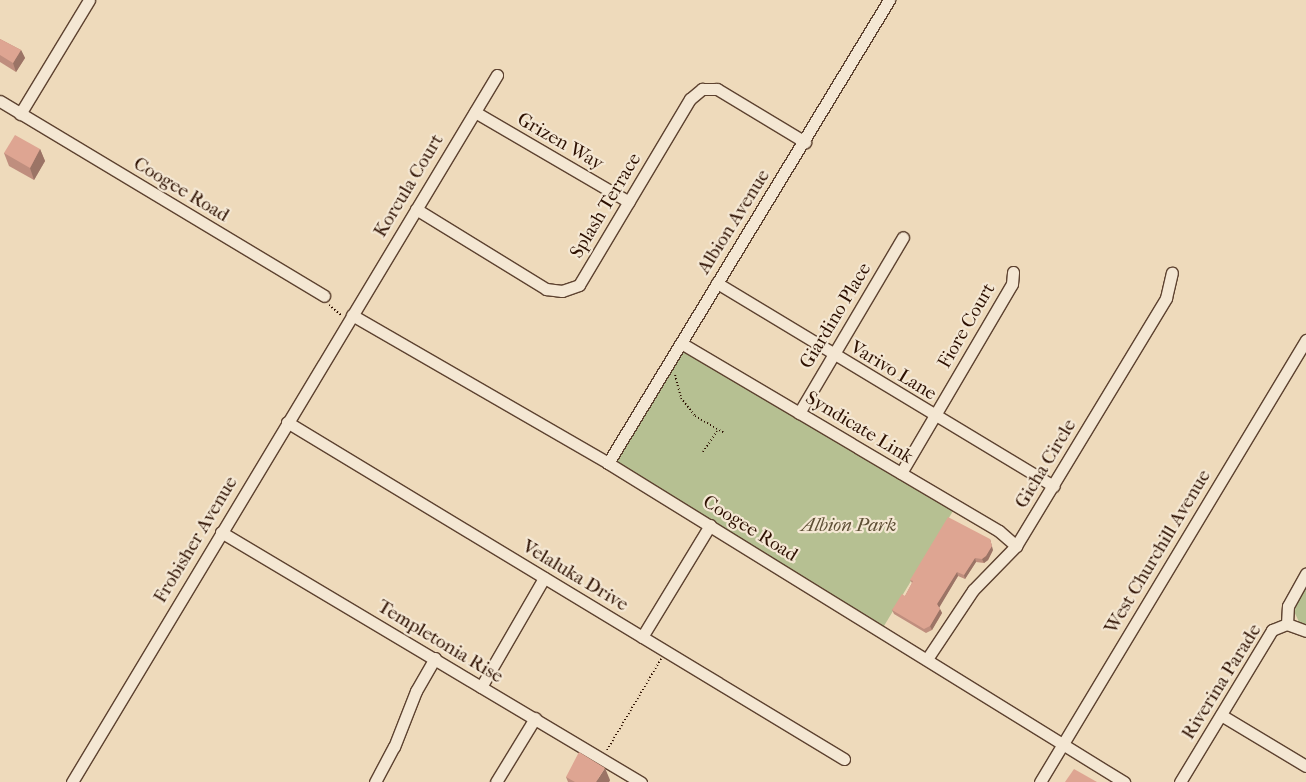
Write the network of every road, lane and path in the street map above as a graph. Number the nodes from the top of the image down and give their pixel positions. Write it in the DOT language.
graph roads {
  1 [pos="89,0"];
  2 [pos="889,0"];
  3 [pos="497,75"];
  4 [pos="0,101"];
  5 [pos="474,112"];
  6 [pos="20,114"];
  7 [pos="804,142"];
  8 [pos="629,202"];
  9 [pos="416,209"];
  10 [pos="903,237"];
  11 [pos="1012,272"];
  12 [pos="1172,272"];
  13 [pos="717,283"];
  14 [pos="324,296"];
  15 [pos="350,318"];
  16 [pos="1306,340"];
  17 [pos="681,343"];
  18 [pos="833,355"];
  19 [pos="675,373"];
  20 [pos="799,412"];
  21 [pos="934,417"];
  22 [pos="287,422"];
  23 [pos="717,431"];
  24 [pos="724,433"];
  25 [pos="704,452"];
  26 [pos="608,463"];
  27 [pos="901,473"];
  28 [pos="1053,486"];
  29 [pos="710,525"];
  30 [pos="221,532"];
  31 [pos="1016,546"];
  32 [pos="1306,574"];
  33 [pos="544,578"];
  34 [pos="1288,624"];
  35 [pos="1306,631"];
  36 [pos="642,637"];
  37 [pos="666,651"];
  38 [pos="435,658"];
  39 [pos="927,659"];
  40 [pos="481,687"];
  41 [pos="1221,716"];
  42 [pos="535,718"];
  43 [pos="1064,742"];
  44 [pos="601,758"];
  45 [pos="844,759"];
  46 [pos="1306,766"];
  47 [pos="636,781"];
  48 [pos="72,782"];
  49 [pos="375,782"];
  50 [pos="496,782"];
  51 [pos="1040,782"];
  52 [pos="1124,782"];
  53 [pos="1180,782"];
  1 -- 6 [label="street"];
  2 -- 7 [label="street, Albion Avenue"];
  3 -- 5 [label="street, Korcula Court"];
  4 -- 6 [label="street, Coogee Road"];
  5 -- 8 [label="street, Grizen Way"];
  5 -- 9 [label="street, Korcula Court"];
  6 -- 14 [label="street, Coogee Road"];
  7 -- 8 [label="street, Splash Terrace"];
  7 -- 13 [label="street, Albion Avenue"];
  8 -- 9 [label="street, Splash Terrace"];
  9 -- 15 [label="street, Korcula Court"];
  10 -- 18 [label="street, Giardino Place"];
  11 -- 21 [label="street, Fiore Court"];
  12 -- 28 [label="street, Gicha Circle"];
  13 -- 17 [label="street, Albion Avenue"];
  13 -- 18 [label="street, Varivo Lane"];
  14 -- 15 [label="path"];
  15 -- 22 [label="street, Frobisher Avenue"];
  15 -- 26 [label="street, Coogee Road"];
  16 -- 43 [label="street, West Churchill Avenue"];
  17 -- 20 [label="street, Syndicate Link"];
  17 -- 26 [label="street, Albion Avenue"];
  18 -- 20 [label="street, Giardino Place"];
  18 -- 21 [label="street, Varivo Lane"];
  19 -- 23 [label="path"];
  20 -- 27 [label="street, Syndicate Link"];
  21 -- 27 [label="street, Fiore Court"];
  21 -- 28 [label="street, Varivo Lane"];
  22 -- 30 [label="street, Frobisher Avenue"];
  22 -- 33 [label="street, Velaluka Drive"];
  23 -- 24 [label="path"];
  23 -- 25 [label="path"];
  26 -- 29 [label="street, Coogee Road"];
  27 -- 31 [label="street, Syndicate Link"];
  28 -- 31 [label="street, Gicha Circle"];
  29 -- 36 [label="street"];
  29 -- 39 [label="street, Coogee Road"];
  30 -- 38 [label="street, Templetonia Rise"];
  30 -- 48 [label="street, Frobisher Avenue"];
  31 -- 39 [label="street, Gicha Circle"];
  32 -- 34 [label="street"];
  33 -- 36 [label="street, Velaluka Drive"];
  33 -- 40 [label="street"];
  34 -- 35 [label="street, Riverina Parade"];
  34 -- 41 [label="street, Riverina Parade"];
  36 -- 37 [label="street, Velaluka Drive"];
  37 -- 44 [label="path"];
  37 -- 45 [label="street, Velaluka Drive"];
  38 -- 40 [label="street, Templetonia Rise"];
  38 -- 49 [label="street"];
  39 -- 43 [label="street, Coogee Road"];
  40 -- 42 [label="street, Templetonia Rise"];
  41 -- 46 [label="street"];
  41 -- 53 [label="street, Riverina Parade"];
  42 -- 44 [label="street, Templetonia Rise"];
  42 -- 50 [label="street"];
  43 -- 51 [label="street, West Churchill Avenue"];
  43 -- 52 [label="street, Coogee Road"];
  44 -- 47 [label="street, Templetonia Rise"];
}
